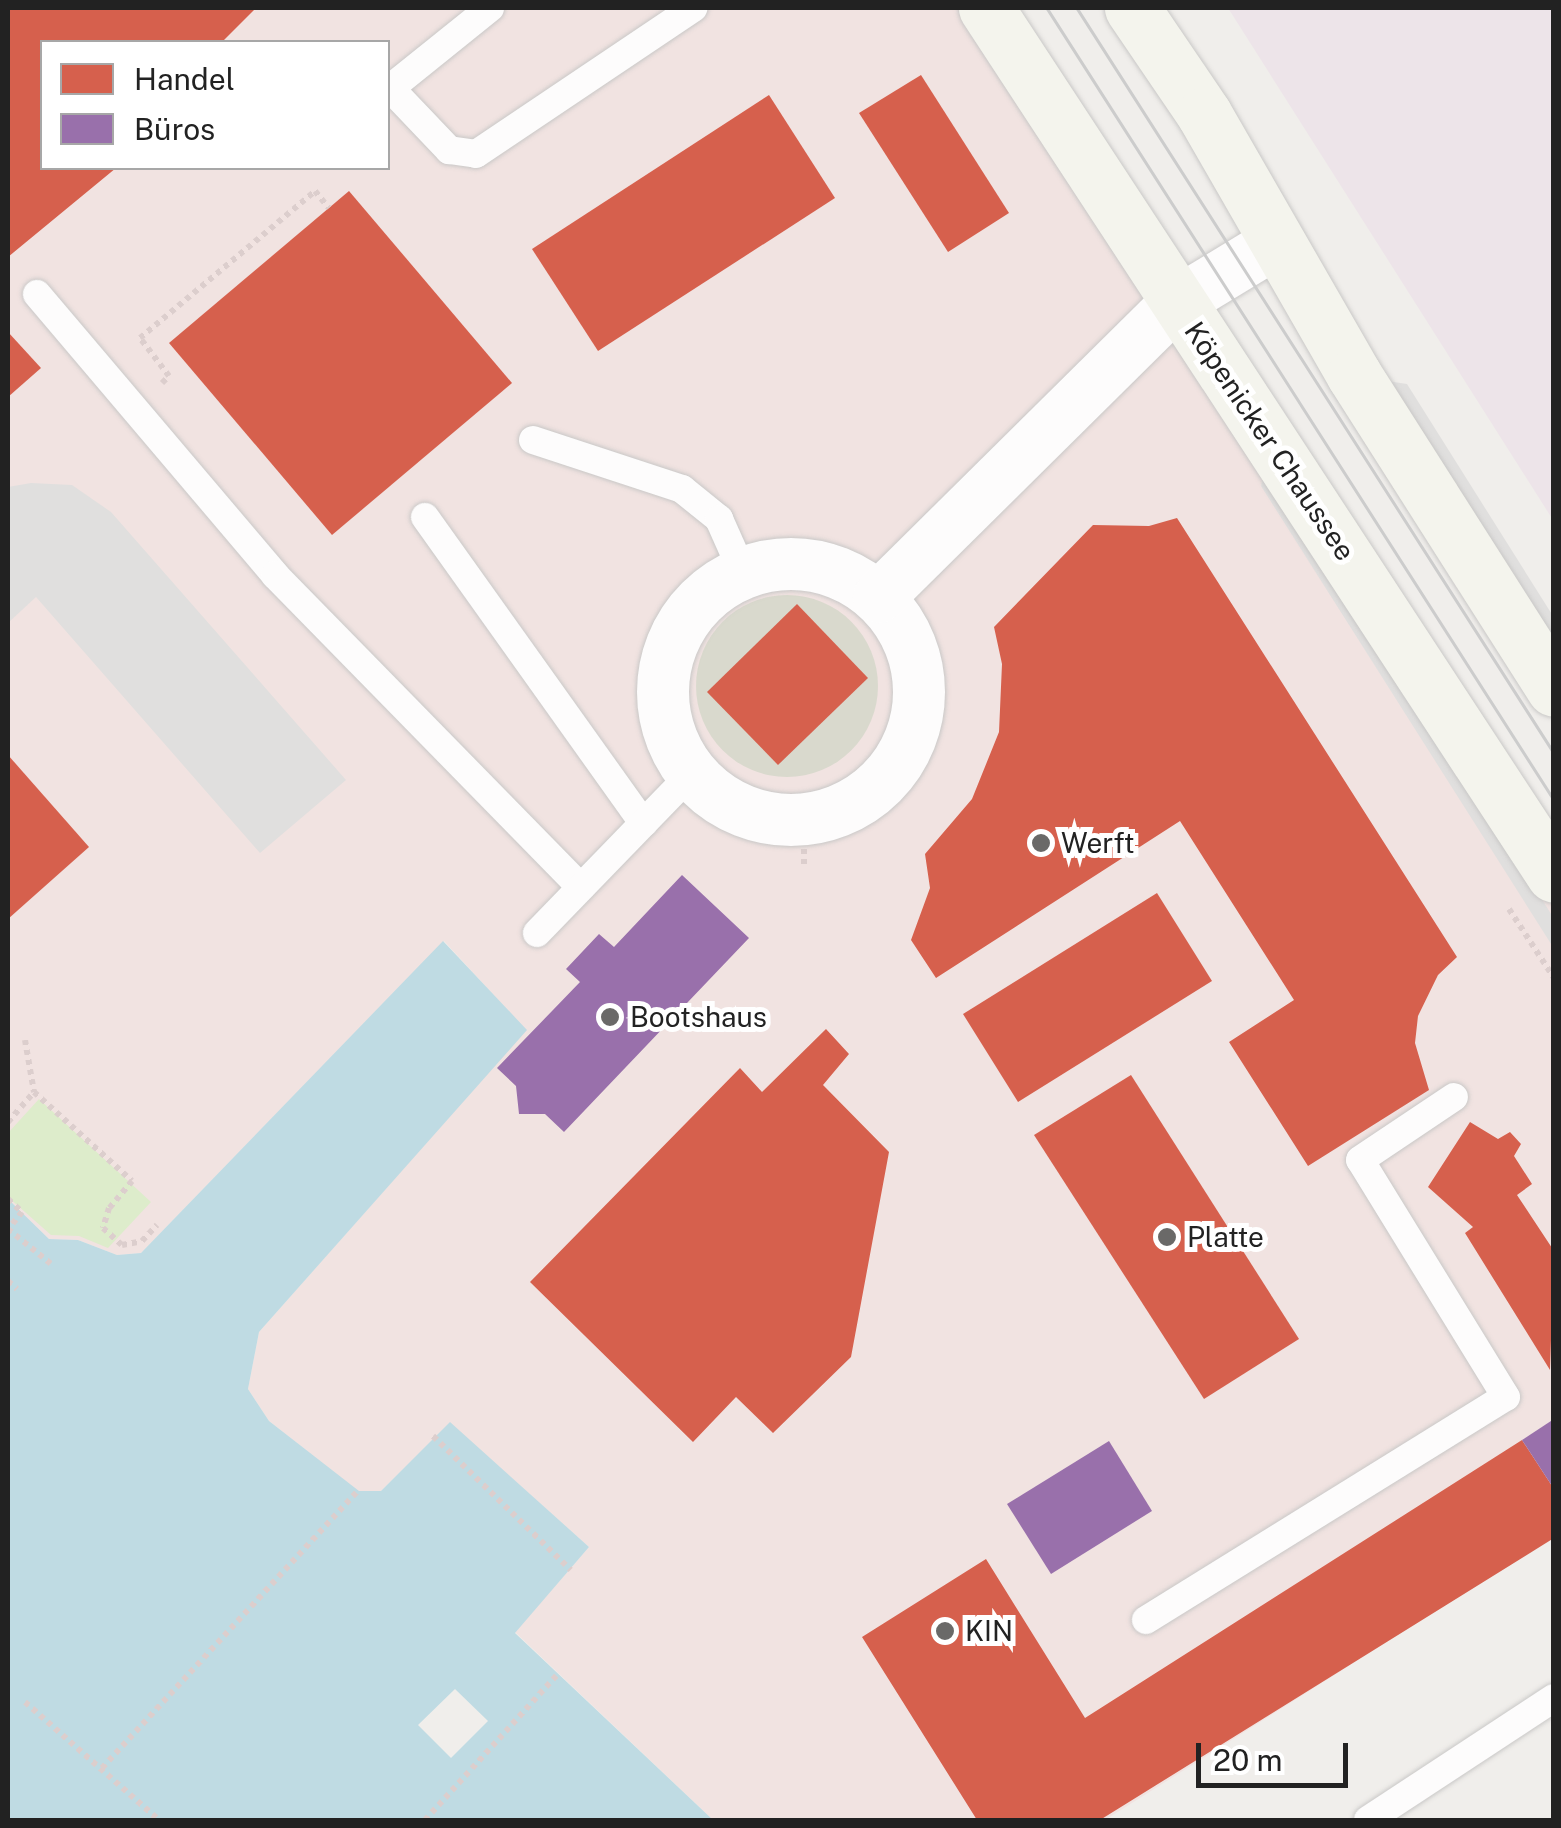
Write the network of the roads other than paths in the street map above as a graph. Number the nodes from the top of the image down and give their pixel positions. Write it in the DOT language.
graph roads {
  1 [pos="490,8"];
  2 [pos="693,8"];
  3 [pos="986,8"];
  4 [pos="1132,8"];
  5 [pos="390,88"];
  6 [pos="390,90"];
  7 [pos="1278,242"];
  8 [pos="37,294"];
  9 [pos="1175,304"];
  10 [pos="533,440"];
  11 [pos="424,517"];
  12 [pos="743,573"];
  13 [pos="878,597"];
  14 [pos="1554,689"];
  15 [pos="692,772"];
  16 [pos="643,823"];
  17 [pos="1554,874"];
  18 [pos="581,887"];
  19 [pos="537,933"];
  20 [pos="1454,1097"];
  21 [pos="1146,1620"];
  22 [pos="1554,1698"];
  23 [pos="1368,1820"];
  1 -- 5 [label="lane"];
  2 -- 6 [label="lane"];
  3 -- 9 [label="main road, Köpenicker Chaussee"];
  4 -- 7 [label="main road"];
  7 -- 9 [label="street"];
  7 -- 14 [label="main road"];
  8 -- 18 [label="lane"];
  9 -- 13 [label="street"];
  9 -- 17 [label="main road, Köpenicker Chaussee"];
  10 -- 12 [label="lane"];
  11 -- 16 [label="lane"];
  12 -- 13 [label="street"];
  12 -- 15 [label="street"];
  13 -- 15 [label="street"];
  15 -- 16 [label="lane"];
  16 -- 18 [label="lane"];
  18 -- 19 [label="lane"];
  20 -- 21 [label="lane"];
  22 -- 23 [label="lane"];
}
